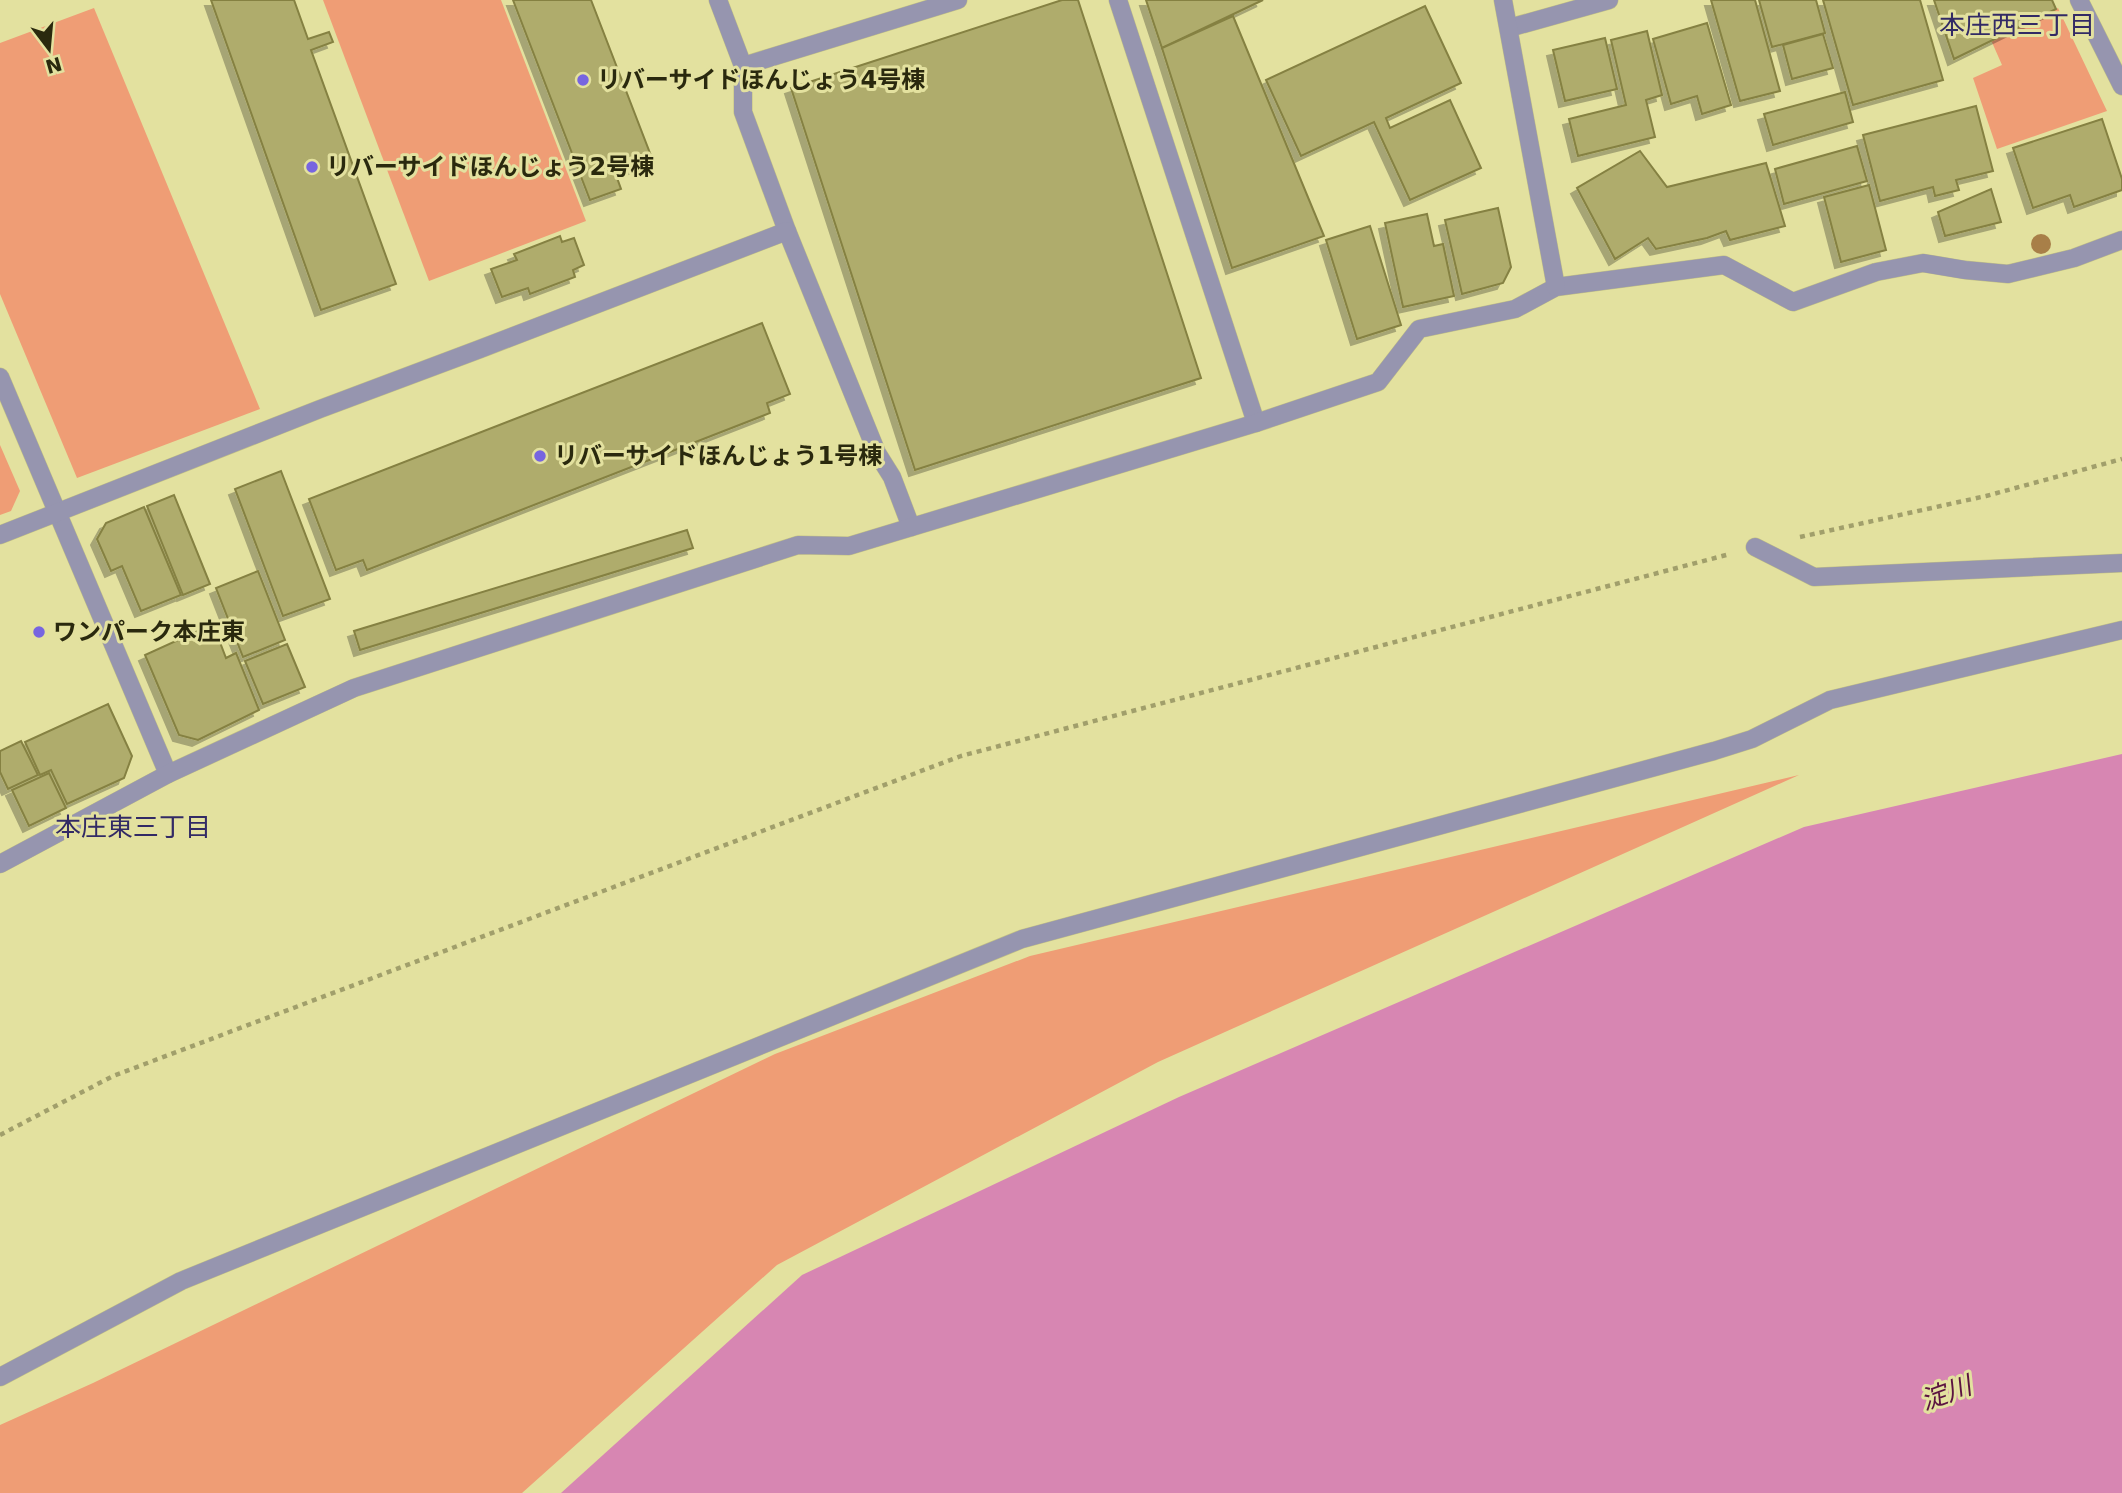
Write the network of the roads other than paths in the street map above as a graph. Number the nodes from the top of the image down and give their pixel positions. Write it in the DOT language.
graph roads {
  1 [pos="718,0"];
  2 [pos="958,0"];
  3 [pos="1118,0"];
  4 [pos="1503,0"];
  5 [pos="1609,0"];
  6 [pos="2078,0"];
  7 [pos="1509,28"];
  8 [pos="743,65"];
  9 [pos="2122,86"];
  10 [pos="787,231"];
  11 [pos="2122,240"];
  12 [pos="1556,288"];
  13 [pos="0,377"];
  14 [pos="1256,423"];
  15 [pos="57,512"];
  16 [pos="911,527"];
  17 [pos="0,535"];
  18 [pos="1755,547"];
  19 [pos="2122,563"];
  20 [pos="2122,630"];
  21 [pos="168,774"];
  22 [pos="0,864"];
  23 [pos="0,1377"];
  1 -- 8 [label="street"];
  2 -- 8 [label="street"];
  3 -- 14 [label="street"];
  4 -- 7 [label="street"];
  5 -- 7 [label="street"];
  6 -- 9 [label="street"];
  7 -- 12 [label="street"];
  8 -- 10 [label="street"];
  10 -- 15 [label="street"];
  10 -- 16 [label="street"];
  11 -- 12 [label="street"];
  12 -- 14 [label="street"];
  13 -- 15 [label="street"];
  14 -- 16 [label="street"];
  15 -- 17 [label="street"];
  15 -- 21 [label="street"];
  16 -- 21 [label="street"];
  18 -- 19 [label="street"];
  20 -- 23 [label="street"];
  21 -- 22 [label="street"];
}
